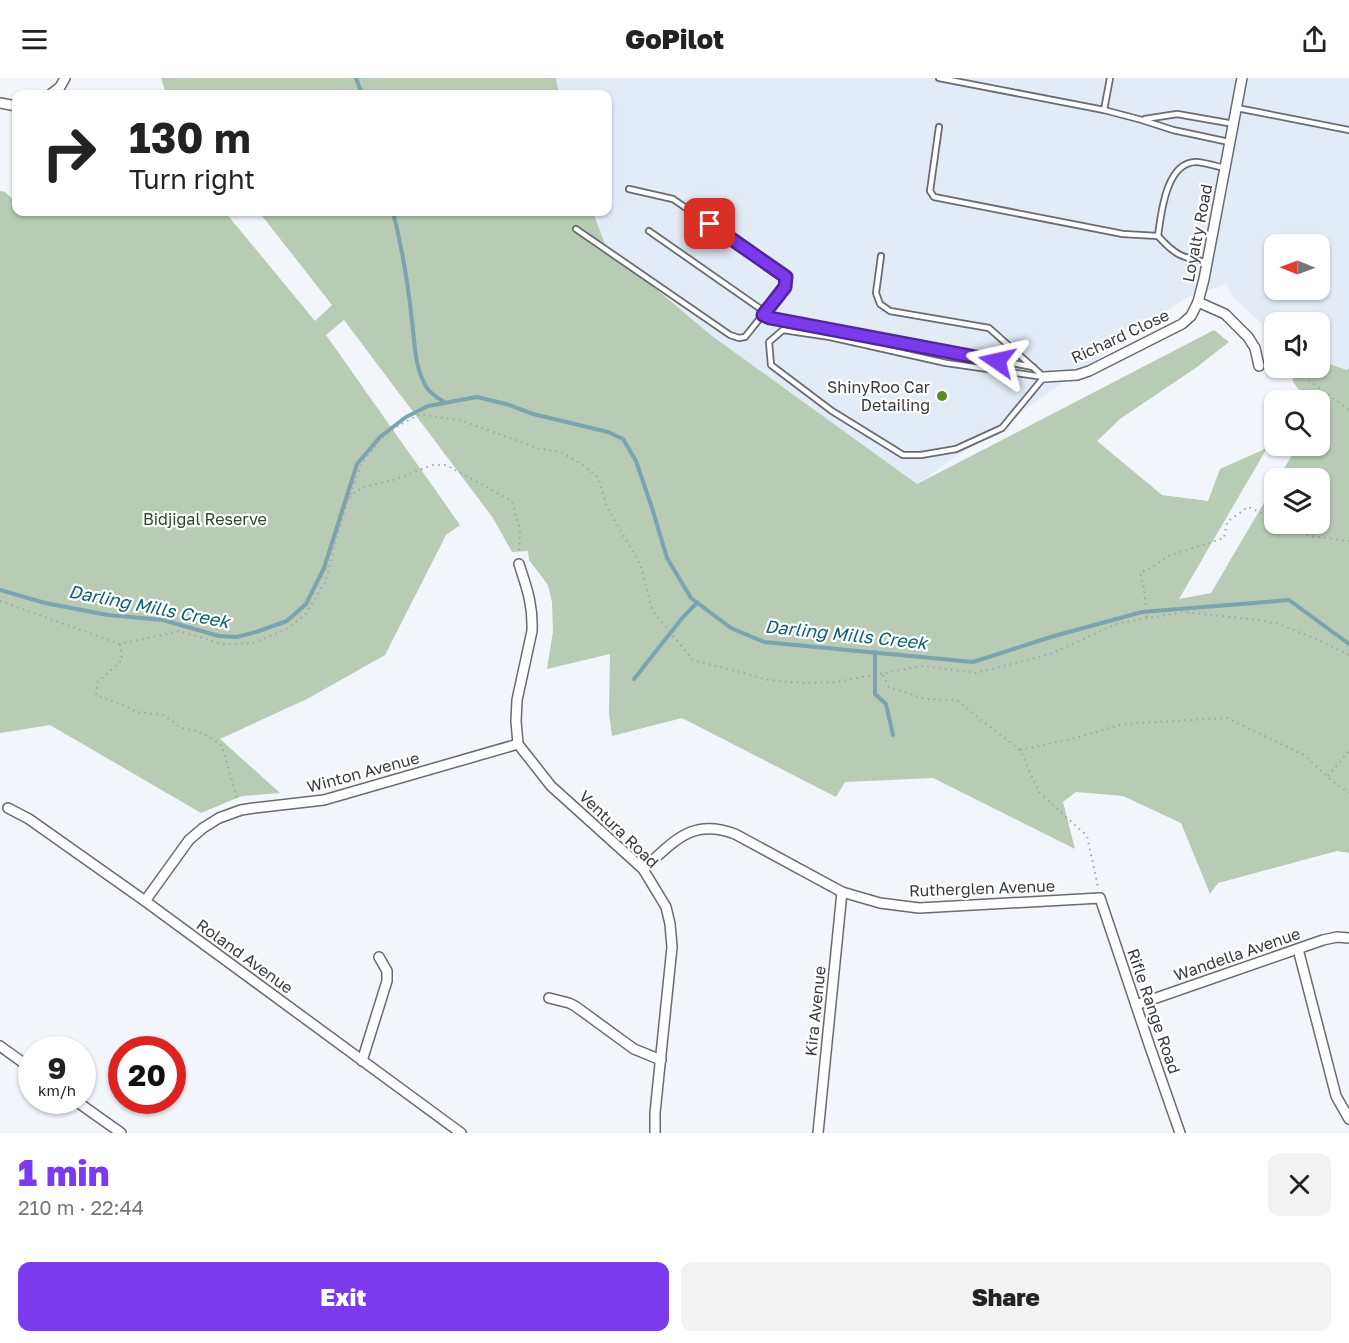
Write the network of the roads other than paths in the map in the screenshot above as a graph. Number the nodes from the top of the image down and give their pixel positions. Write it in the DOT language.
graph roads {
  1 [pos="939,78"];
  2 [pos="1110,78"];
  3 [pos="1242,78"];
  4 [pos="1237,108"];
  5 [pos="1104,110"];
  6 [pos="1142,120"];
  7 [pos="1234,124"];
  8 [pos="939,127"];
  9 [pos="1349,130"];
  10 [pos="1230,143"];
  11 [pos="1225,168"];
  12 [pos="630,189"];
  13 [pos="576,230"];
  14 [pos="649,231"];
  15 [pos="1158,236"];
  16 [pos="881,256"];
  17 [pos="1207,262"];
  18 [pos="1198,302"];
  19 [pos="764,314"];
  20 [pos="1259,366"];
  21 [pos="1033,367"];
  22 [pos="1044,377"];
  23 [pos="519,564"];
  24 [pos="518,744"];
  25 [pos="8,808"];
  26 [pos="643,869"];
  27 [pos="842,892"];
  28 [pos="1100,898"];
  29 [pos="145,901"];
  30 [pos="1349,938"];
  31 [pos="1298,949"];
  32 [pos="379,957"];
  33 [pos="549,998"];
  34 [pos="1136,1005"];
  35 [pos="0,1046"];
  36 [pos="18,1059"];
  37 [pos="661,1060"];
  38 [pos="362,1061"];
  39 [pos="94,1114"];
  40 [pos="1349,1119"];
  41 [pos="121,1133"];
  42 [pos="461,1133"];
  43 [pos="655,1133"];
  44 [pos="818,1133"];
  45 [pos="1180,1133"];
  1 -- 5 [label="lane"];
  2 -- 5 [label="lane"];
  3 -- 4 [label="street, Loyalty Road"];
  4 -- 7 [label="street, Loyalty Road"];
  4 -- 9 [label="lane"];
  5 -- 6 [label="lane"];
  6 -- 7 [label="lane"];
  6 -- 10 [label="lane"];
  7 -- 10 [label="street, Loyalty Road"];
  8 -- 15 [label="lane"];
  10 -- 11 [label="street, Loyalty Road"];
  11 -- 15 [label="lane"];
  11 -- 17 [label="street, Loyalty Road"];
  12 -- 19 [label="lane"];
  13 -- 19 [label="lane"];
  14 -- 19 [label="lane"];
  15 -- 17 [label="lane"];
  16 -- 21 [label="lane"];
  17 -- 18 [label="street, Loyalty Road"];
  18 -- 20 [label="street, Loyalty Road"];
  18 -- 22 [label="street, Richard Close"];
  19 -- 21 [label="lane"];
  21 -- 22 [label="lane"];
  22 -- 22 [label="lane"];
  23 -- 24 [label="street"];
  24 -- 26 [label="street, Ventura Road"];
  24 -- 29 [label="street, Winton Avenue"];
  25 -- 29 [label="street, Roland Avenue"];
  26 -- 27 [label="street, Rutherglen Avenue"];
  26 -- 37 [label="street, Ventura Road"];
  27 -- 28 [label="street, Rutherglen Avenue"];
  27 -- 44 [label="street, Kira Avenue"];
  28 -- 34 [label="street, Rifle Range Road"];
  29 -- 38 [label="street, Roland Avenue"];
  30 -- 31 [label="street, Wandella Avenue"];
  31 -- 34 [label="street, Wandella Avenue"];
  31 -- 40 [label="street"];
  32 -- 38 [label="street"];
  33 -- 37 [label="street"];
  34 -- 45 [label="street, Rifle Range Road"];
  35 -- 36 [label="street"];
  37 -- 43 [label="street, Ventura Road"];
  38 -- 42 [label="street, Roland Avenue"];
  39 -- 41 [label="street"];
}
